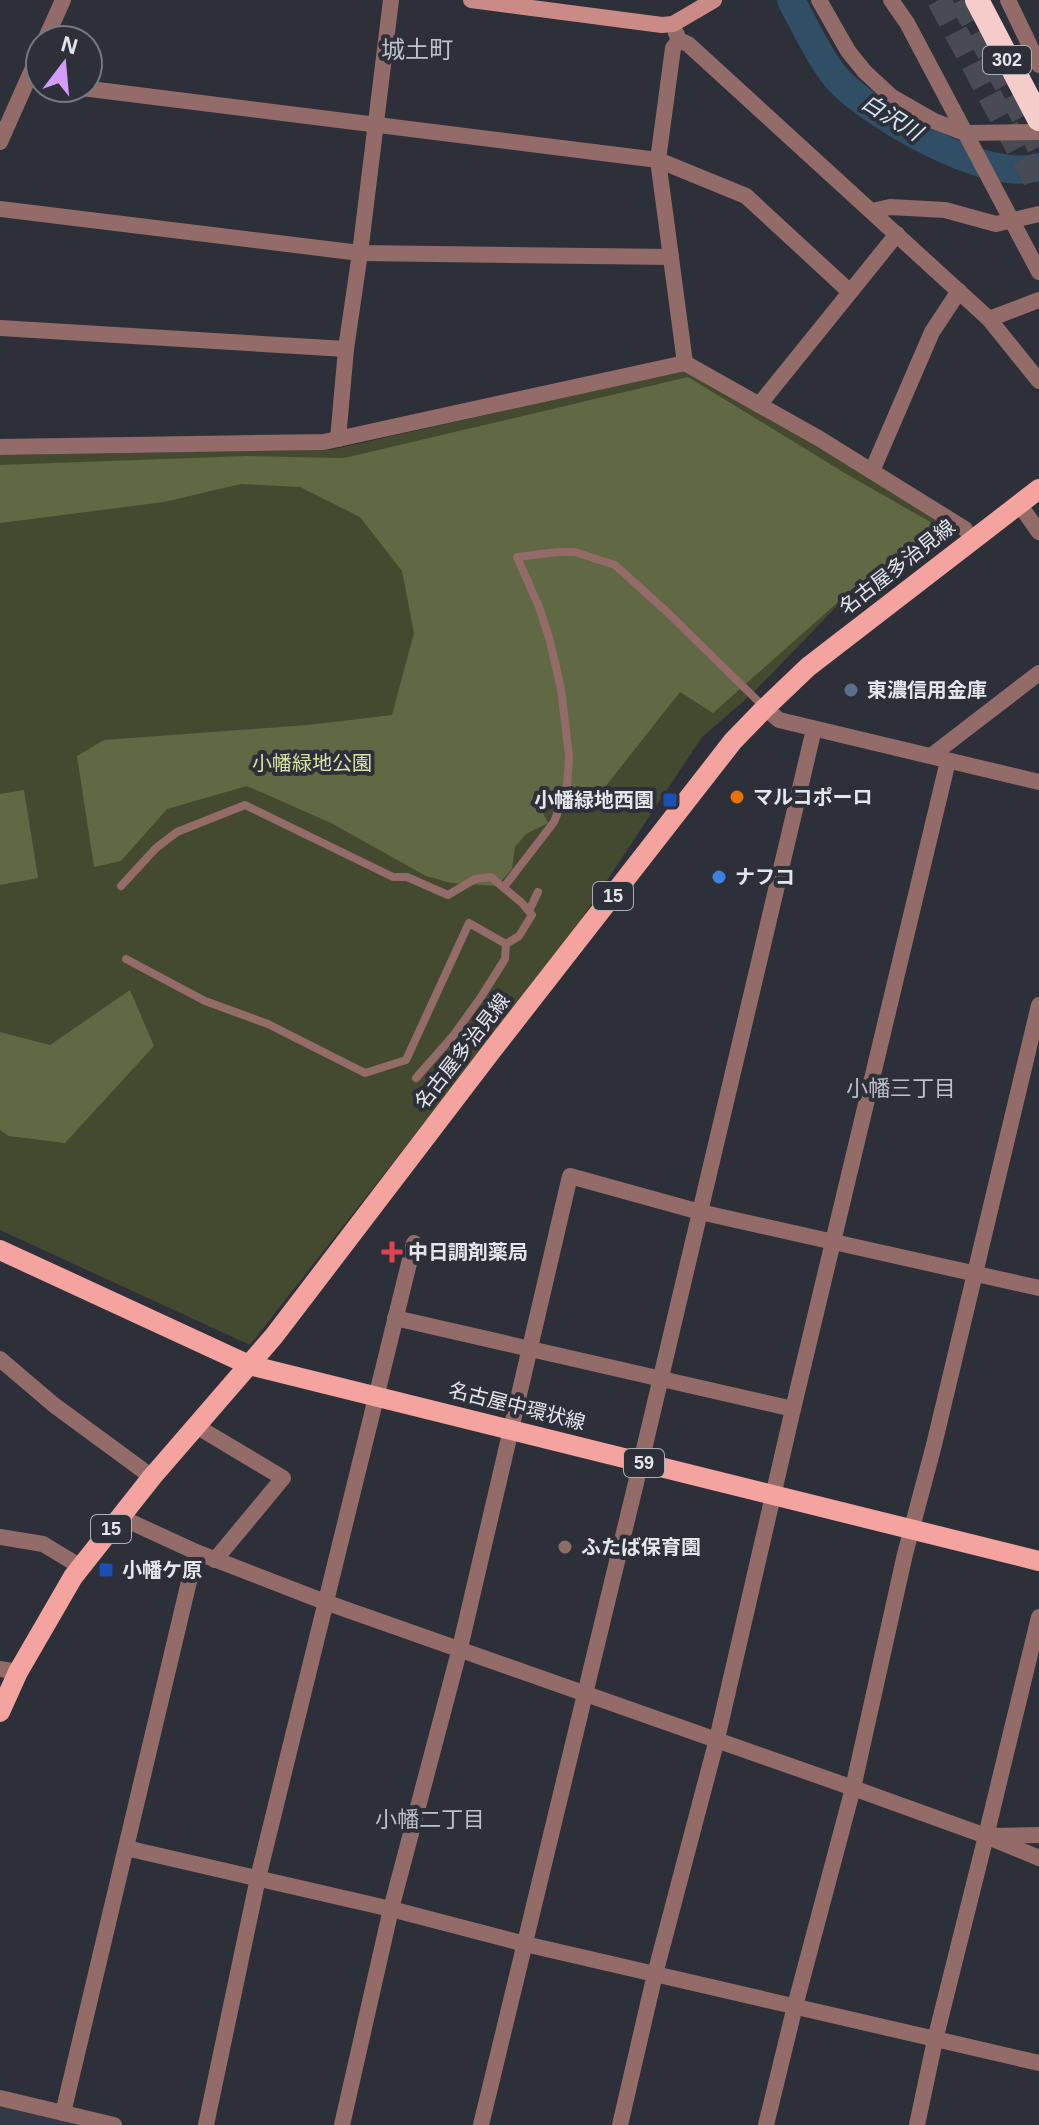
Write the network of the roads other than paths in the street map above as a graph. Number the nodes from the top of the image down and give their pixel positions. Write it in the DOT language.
graph roads {
  1 [pos="63,0"];
  2 [pos="391,0"];
  3 [pos="471,0"];
  4 [pos="714,0"];
  5 [pos="819,0"];
  6 [pos="891,0"];
  7 [pos="977,0"];
  8 [pos="1008,0"];
  9 [pos="535,4"];
  10 [pos="52,24"];
  11 [pos="673,24"];
  12 [pos="679,40"];
  13 [pos="1039,65"];
  14 [pos="104,91"];
  15 [pos="24,100"];
  16 [pos="1039,119"];
  17 [pos="375,125"];
  18 [pos="1039,132"];
  19 [pos="966,136"];
  20 [pos="0,142"];
  21 [pos="658,160"];
  22 [pos="0,209"];
  23 [pos="872,211"];
  24 [pos="1039,214"];
  25 [pos="1008,216"];
  26 [pos="897,234"];
  27 [pos="360,253"];
  28 [pos="671,257"];
  29 [pos="1039,272"];
  30 [pos="959,291"];
  31 [pos="850,292"];
  32 [pos="1039,300"];
  33 [pos="989,319"];
  34 [pos="0,328"];
  35 [pos="346,349"];
  36 [pos="685,363"];
  37 [pos="1039,381"];
  38 [pos="759,405"];
  39 [pos="338,439"];
  40 [pos="0,447"];
  41 [pos="872,471"];
  42 [pos="1039,489"];
  43 [pos="1019,504"];
  44 [pos="965,529"];
  45 [pos="1039,532"];
  46 [pos="1039,673"];
  47 [pos="765,708"];
  48 [pos="814,729"];
  49 [pos="931,756"];
  50 [pos="948,761"];
  51 [pos="1039,782"];
  52 [pos="121,886"];
  53 [pos="504,887"];
  54 [pos="538,892"];
  55 [pos="529,911"];
  56 [pos="506,944"];
  57 [pos="126,959"];
  58 [pos="1039,1005"];
  59 [pos="416,1078"];
  60 [pos="700,1212"];
  61 [pos="414,1243"];
  62 [pos="834,1243"];
  63 [pos="0,1250"];
  64 [pos="975,1274"];
  65 [pos="1039,1288"];
  66 [pos="395,1318"];
  67 [pos="529,1349"];
  68 [pos="0,1359"];
  69 [pos="249,1365"];
  70 [pos="661,1379"];
  71 [pos="376,1397"];
  72 [pos="793,1409"];
  73 [pos="196,1426"];
  74 [pos="510,1429"];
  75 [pos="641,1462"];
  76 [pos="152,1477"];
  77 [pos="774,1495"];
  78 [pos="120,1517"];
  79 [pos="911,1530"];
  80 [pos="0,1537"];
  81 [pos="196,1552"];
  82 [pos="215,1560"];
  83 [pos="1039,1561"];
  84 [pos="81,1567"];
  85 [pos="325,1602"];
  86 [pos="1039,1617"];
  87 [pos="460,1648"];
  88 [pos="9,1670"];
  89 [pos="585,1694"];
  90 [pos="0,1712"];
  91 [pos="717,1739"];
  92 [pos="853,1788"];
  93 [pos="1039,1835"];
  94 [pos="986,1836"];
  95 [pos="126,1848"];
  96 [pos="1039,1858"];
  97 [pos="258,1878"];
  98 [pos="391,1909"];
  99 [pos="525,1944"];
  100 [pos="655,1974"];
  101 [pos="795,2006"];
  102 [pos="935,2040"];
  103 [pos="1039,2063"];
  104 [pos="0,2098"];
  105 [pos="63,2113"];
  106 [pos="114,2125"];
  107 [pos="206,2125"];
  108 [pos="342,2125"];
  109 [pos="481,2125"];
  110 [pos="620,2125"];
  111 [pos="766,2125"];
  112 [pos="917,2125"];
  1 -- 10 [label="street"];
  2 -- 17 [label="street"];
  3 -- 9 [label="street"];
  4 -- 11 [label="street"];
  5 -- 19 [label="street"];
  6 -- 19 [label="street"];
  7 -- 16 [label="highway, 302"];
  8 -- 13 [label="street"];
  9 -- 11 [label="street"];
  11 -- 12 [label="street"];
  12 -- 21 [label="street"];
  12 -- 23 [label="street"];
  14 -- 17 [label="street"];
  15 -- 20 [label="street"];
  17 -- 21 [label="street"];
  17 -- 27 [label="street"];
  18 -- 19 [label="street"];
  19 -- 25 [label="street"];
  21 -- 28 [label="street"];
  21 -- 31 [label="street"];
  22 -- 27 [label="street"];
  23 -- 25 [label="street"];
  23 -- 26 [label="street"];
  24 -- 25 [label="street"];
  25 -- 29 [label="street"];
  26 -- 30 [label="street"];
  26 -- 31 [label="street"];
  27 -- 28 [label="street"];
  27 -- 35 [label="street"];
  28 -- 36 [label="street"];
  30 -- 33 [label="street"];
  30 -- 41 [label="street"];
  31 -- 38 [label="street"];
  32 -- 33 [label="street"];
  33 -- 37 [label="street"];
  34 -- 35 [label="street"];
  35 -- 39 [label="street"];
  36 -- 38 [label="street"];
  36 -- 39 [label="street"];
  38 -- 41 [label="street"];
  39 -- 40 [label="street"];
  41 -- 44 [label="street"];
  42 -- 43 [label="main road, 名古屋多治見線 / 15"];
  43 -- 45 [label="street"];
  43 -- 47 [label="main road, 名古屋多治見線 / 15"];
  46 -- 49 [label="street"];
  47 -- 48 [label="street"];
  47 -- 53 [label="lane"];
  47 -- 69 [label="main road, 名古屋多治見線 / 15"];
  48 -- 49 [label="street"];
  48 -- 60 [label="street"];
  49 -- 50 [label="street"];
  50 -- 51 [label="street"];
  50 -- 62 [label="street"];
  52 -- 53 [label="lane"];
  53 -- 55 [label="lane"];
  54 -- 55 [label="lane"];
  55 -- 56 [label="lane"];
  56 -- 57 [label="lane"];
  56 -- 59 [label="lane"];
  58 -- 64 [label="street"];
  60 -- 62 [label="street"];
  60 -- 67 [label="street"];
  60 -- 70 [label="street"];
  61 -- 66 [label="street"];
  62 -- 64 [label="street"];
  62 -- 72 [label="street"];
  63 -- 69 [label="main road, 名古屋中環状線 / 59"];
  64 -- 65 [label="street"];
  64 -- 79 [label="street"];
  66 -- 67 [label="street"];
  66 -- 71 [label="street"];
  67 -- 70 [label="street"];
  67 -- 74 [label="street"];
  68 -- 76 [label="street"];
  69 -- 71 [label="main road, 名古屋中環状線 / 59"];
  69 -- 73 [label="main road, 名古屋多治見線 / 15"];
  70 -- 72 [label="street"];
  70 -- 75 [label="street"];
  71 -- 74 [label="main road, 名古屋中環状線 / 59"];
  71 -- 85 [label="street"];
  72 -- 77 [label="street"];
  73 -- 76 [label="main road, 名古屋多治見線 / 15"];
  73 -- 82 [label="street"];
  74 -- 75 [label="main road, 名古屋中環状線 / 59"];
  74 -- 87 [label="street"];
  75 -- 77 [label="main road, 名古屋中環状線 / 59"];
  75 -- 89 [label="street"];
  76 -- 78 [label="main road, 名古屋多治見線 / 15"];
  77 -- 79 [label="main road, 名古屋中環状線 / 59"];
  77 -- 91 [label="street"];
  78 -- 81 [label="street"];
  78 -- 84 [label="main road, 名古屋多治見線 / 15"];
  79 -- 83 [label="main road, 名古屋中環状線 / 59"];
  79 -- 92 [label="street"];
  80 -- 84 [label="street"];
  81 -- 82 [label="street"];
  81 -- 95 [label="street"];
  82 -- 85 [label="street"];
  84 -- 88 [label="main road, 名古屋多治見線 / 15"];
  85 -- 87 [label="street"];
  85 -- 97 [label="street"];
  86 -- 94 [label="street"];
  87 -- 89 [label="street"];
  87 -- 98 [label="street"];
  88 -- 90 [label="main road, 名古屋多治見線 / 15"];
  89 -- 91 [label="street"];
  89 -- 99 [label="street"];
  91 -- 92 [label="street"];
  91 -- 100 [label="street"];
  92 -- 94 [label="street"];
  92 -- 101 [label="street"];
  93 -- 94 [label="street"];
  94 -- 96 [label="street"];
  94 -- 102 [label="street"];
  95 -- 97 [label="street"];
  95 -- 105 [label="street"];
  97 -- 98 [label="street"];
  97 -- 107 [label="street"];
  98 -- 99 [label="street"];
  98 -- 108 [label="street"];
  99 -- 100 [label="street"];
  99 -- 109 [label="street"];
  100 -- 101 [label="street"];
  100 -- 110 [label="street"];
  101 -- 102 [label="street"];
  101 -- 111 [label="street"];
  102 -- 103 [label="street"];
  102 -- 112 [label="street"];
  104 -- 105 [label="street"];
  105 -- 106 [label="street"];
}
